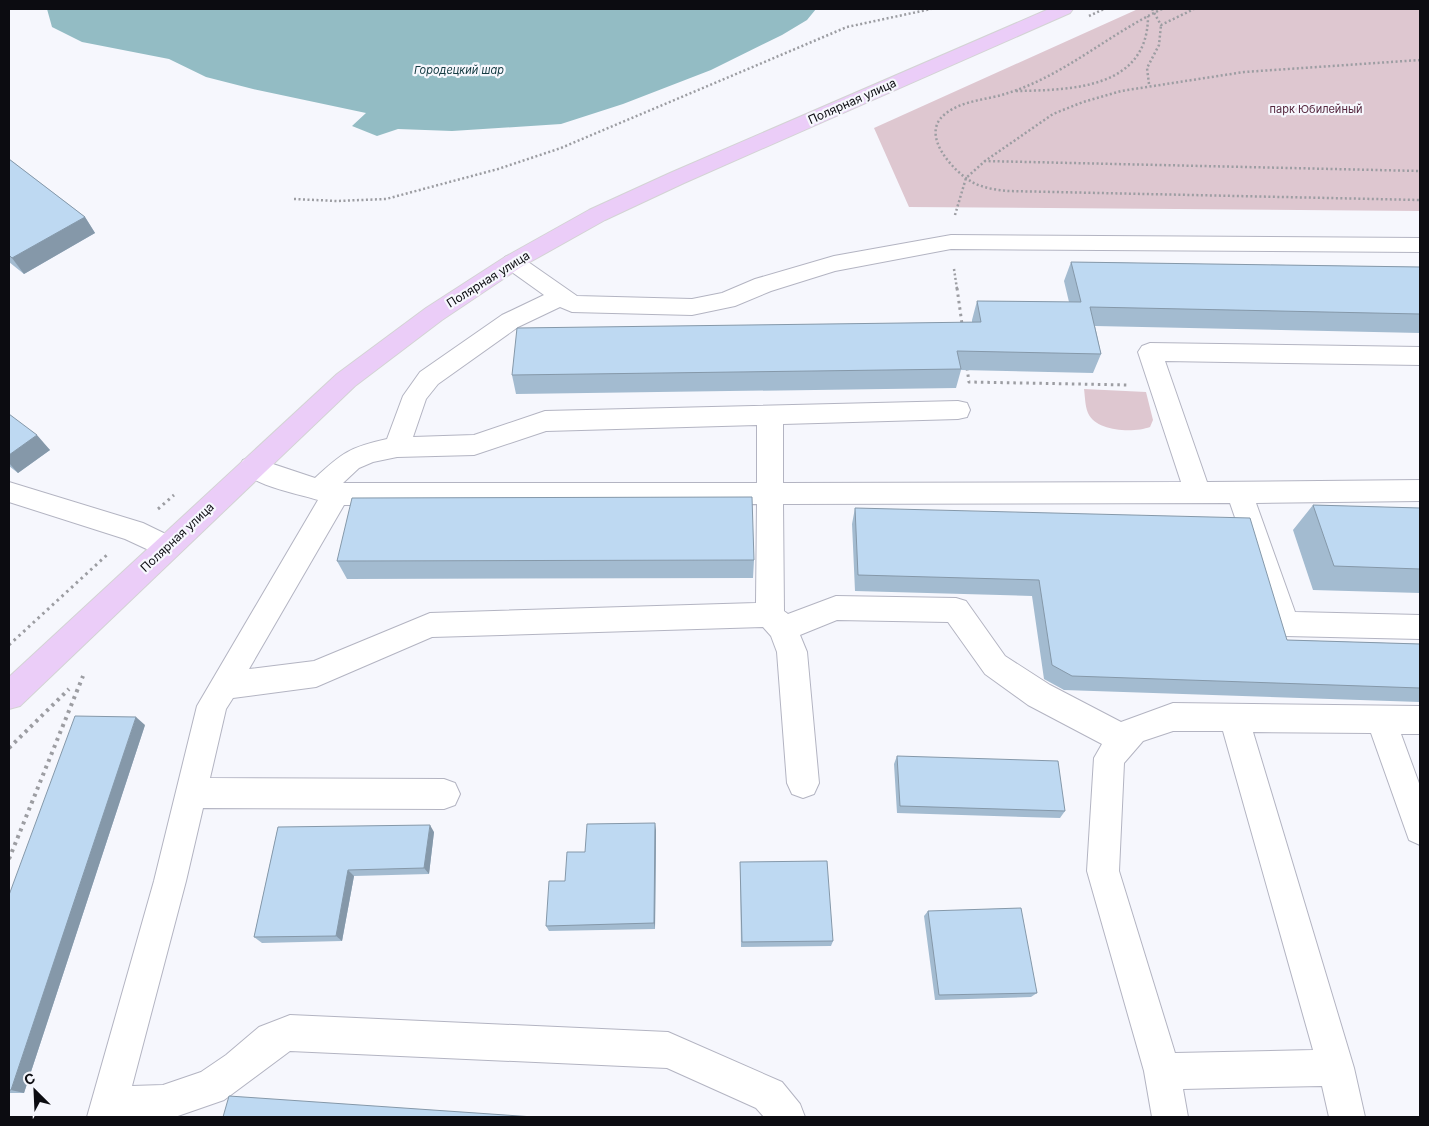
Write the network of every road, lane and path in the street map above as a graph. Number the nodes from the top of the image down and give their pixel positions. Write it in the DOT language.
graph roads {
  1 [pos="931,9"];
  2 [pos="1064,9"];
  3 [pos="1104,9"];
  4 [pos="1152,9"];
  5 [pos="1162,9"];
  6 [pos="1194,9"];
  7 [pos="1155,12"];
  8 [pos="1148,15"];
  9 [pos="1086,17"];
  10 [pos="1161,25"];
  11 [pos="1420,60"];
  12 [pos="1149,84"];
  13 [pos="1014,91"];
  14 [pos="985,161"];
  15 [pos="1420,171"];
  16 [pos="966,178"];
  17 [pos="294,199"];
  18 [pos="1420,200"];
  19 [pos="951,242"];
  20 [pos="1420,245"];
  21 [pos="513,262"];
  22 [pos="561,297"];
  23 [pos="962,326"];
  24 [pos="1420,356"];
  25 [pos="967,363"];
  26 [pos="1160,386"];
  27 [pos="958,410"];
  28 [pos="770,415"];
  29 [pos="397,447"];
  30 [pos="252,468"];
  31 [pos="1420,490"];
  32 [pos="9,492"];
  33 [pos="328,492"];
  34 [pos="1239,492"];
  35 [pos="770,493"];
  36 [pos="1198,493"];
  37 [pos="166,547"];
  38 [pos="776,622"];
  39 [pos="1420,628"];
  40 [pos="82,676"];
  41 [pos="224,686"];
  42 [pos="9,696"];
  43 [pos="1234,718"];
  44 [pos="1381,720"];
  45 [pos="1420,720"];
  46 [pos="1125,740"];
  47 [pos="803,783"];
  48 [pos="191,793"];
  49 [pos="444,794"];
  50 [pos="1420,829"];
  51 [pos="9,859"];
  52 [pos="1336,1068"];
  53 [pos="1162,1071"];
  54 [pos="107,1111"];
  55 [pos="787,1117"];
  56 [pos="1170,1117"];
  57 [pos="1347,1117"];
  1 -- 17 [label="path"];
  2 -- 21 [label="main road, Полярная улица"];
  3 -- 9 [label="path"];
  4 -- 7 [label="path"];
  5 -- 7 [label="path"];
  6 -- 10 [label="path"];
  7 -- 8 [label="path"];
  7 -- 10 [label="path"];
  8 -- 13 [label="path"];
  8 -- 13 [label="path"];
  10 -- 12 [label="path"];
  11 -- 12 [label="path"];
  12 -- 14 [label="path"];
  13 -- 16 [label="path"];
  14 -- 15 [label="path"];
  14 -- 16 [label="path"];
  16 -- 18 [label="path"];
  16 -- 19 [label="path"];
  19 -- 20 [label="street"];
  19 -- 22 [label="street"];
  19 -- 23 [label="path"];
  21 -- 22 [label="street"];
  21 -- 30 [label="main road, Полярная улица"];
  22 -- 29 [label="street"];
  24 -- 26 [label="street"];
  25 -- 26 [label="path"];
  26 -- 36 [label="street"];
  27 -- 28 [label="street"];
  28 -- 29 [label="street"];
  28 -- 35 [label="street"];
  29 -- 33 [label="street"];
  30 -- 33 [label="street"];
  30 -- 37 [label="main road, Полярная улица"];
  31 -- 34 [label="street"];
  32 -- 37 [label="street"];
  33 -- 35 [label="street"];
  33 -- 41 [label="street"];
  34 -- 36 [label="street"];
  34 -- 39 [label="street"];
  35 -- 36 [label="street"];
  35 -- 38 [label="street"];
  37 -- 42 [label="main road, Полярная улица"];
  38 -- 41 [label="street"];
  38 -- 46 [label="street"];
  38 -- 47 [label="street"];
  40 -- 51 [label="path"];
  41 -- 48 [label="street"];
  43 -- 44 [label="street"];
  43 -- 46 [label="street"];
  43 -- 52 [label="street"];
  44 -- 45 [label="street"];
  44 -- 50 [label="street"];
  46 -- 53 [label="street"];
  48 -- 49 [label="street"];
  48 -- 54 [label="street"];
  52 -- 53 [label="street"];
  52 -- 57 [label="street"];
  53 -- 56 [label="street"];
  54 -- 55 [label="street"];
}
